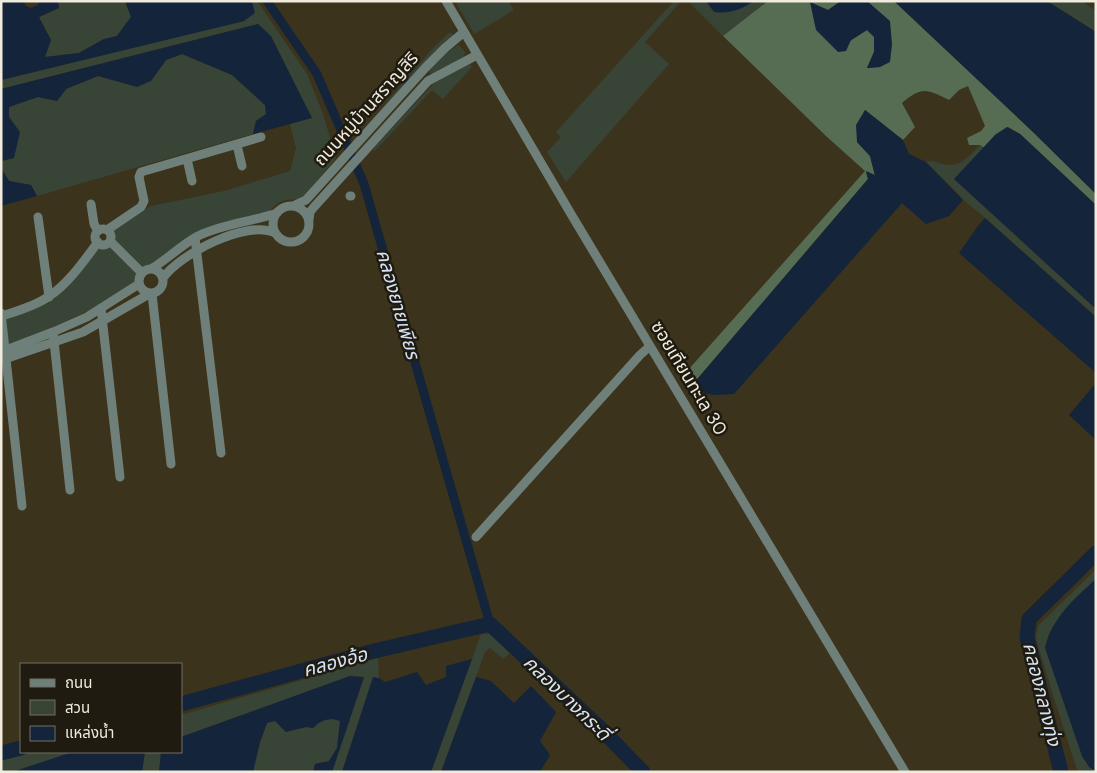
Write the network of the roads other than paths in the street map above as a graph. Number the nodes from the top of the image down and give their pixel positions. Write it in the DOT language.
graph roads {
  1 [pos="446,1"];
  2 [pos="464,32"];
  3 [pos="477,55"];
  4 [pos="424,70"];
  5 [pos="435,78"];
  6 [pos="382,115"];
  7 [pos="391,123"];
  8 [pos="261,137"];
  9 [pos="236,144"];
  10 [pos="187,159"];
  11 [pos="242,166"];
  12 [pos="192,181"];
  13 [pos="91,204"];
  14 [pos="292,206"];
  15 [pos="277,213"];
  16 [pos="38,217"];
  17 [pos="308,220"];
  18 [pos="103,230"];
  19 [pos="275,233"];
  20 [pos="195,238"];
  21 [pos="110,241"];
  22 [pos="98,242"];
  23 [pos="197,249"];
  24 [pos="146,271"];
  25 [pos="162,278"];
  26 [pos="139,284"];
  27 [pos="150,294"];
  28 [pos="49,297"];
  29 [pos="100,308"];
  30 [pos="1,315"];
  31 [pos="102,321"];
  32 [pos="53,332"];
  33 [pos="54,343"];
  34 [pos="650,346"];
  35 [pos="3,356"];
  36 [pos="221,453"];
  37 [pos="171,464"];
  38 [pos="120,477"];
  39 [pos="70,490"];
  40 [pos="22,506"];
  41 [pos="476,537"];
  42 [pos="905,772"];
  1 -- 2 [label="street, ซอยเทียนทะเล 30"];
  2 -- 3 [label="street, ซอยเทียนทะเล 30"];
  2 -- 4 [label="street, ถนนหมู่บ้านสราญสิริ"];
  3 -- 5 [label="street, ถนนหมู่บ้านสราญสิริ"];
  3 -- 34 [label="street, ซอยเทียนทะเล 30"];
  4 -- 5 [label="street"];
  4 -- 6 [label="street, ถนนหมู่บ้านสราญสิริ"];
  5 -- 7 [label="street, ถนนหมู่บ้านสราญสิริ"];
  6 -- 7 [label="street"];
  6 -- 14 [label="street, ถนนหมู่บ้านสราญสิริ"];
  7 -- 17 [label="street, ถนนหมู่บ้านสราญสิริ"];
  8 -- 9 [label="street"];
  9 -- 10 [label="street"];
  9 -- 11 [label="street"];
  10 -- 12 [label="street"];
  10 -- 18 [label="street"];
  13 -- 18 [label="street"];
  14 -- 15 [label="street"];
  14 -- 17 [label="street"];
  15 -- 19 [label="street"];
  15 -- 20 [label="street"];
  16 -- 28 [label="street"];
  17 -- 19 [label="street"];
  18 -- 21 [label="street"];
  18 -- 22 [label="street"];
  19 -- 23 [label="street"];
  20 -- 23 [label="street"];
  20 -- 24 [label="street"];
  21 -- 22 [label="street"];
  21 -- 24 [label="street"];
  22 -- 28 [label="street"];
  23 -- 25 [label="street"];
  23 -- 36 [label="street"];
  24 -- 25 [label="street"];
  24 -- 26 [label="street"];
  25 -- 27 [label="street"];
  26 -- 27 [label="street"];
  26 -- 29 [label="street"];
  27 -- 31 [label="street"];
  27 -- 37 [label="street"];
  28 -- 30 [label="street"];
  29 -- 31 [label="street"];
  29 -- 32 [label="street"];
  30 -- 35 [label="street"];
  31 -- 33 [label="street"];
  31 -- 38 [label="street"];
  32 -- 33 [label="street"];
  32 -- 35 [label="street"];
  33 -- 35 [label="street"];
  33 -- 39 [label="street"];
  34 -- 41 [label="street"];
  34 -- 42 [label="street, ซอยเทียนทะเล 30"];
  35 -- 40 [label="street"];
}
